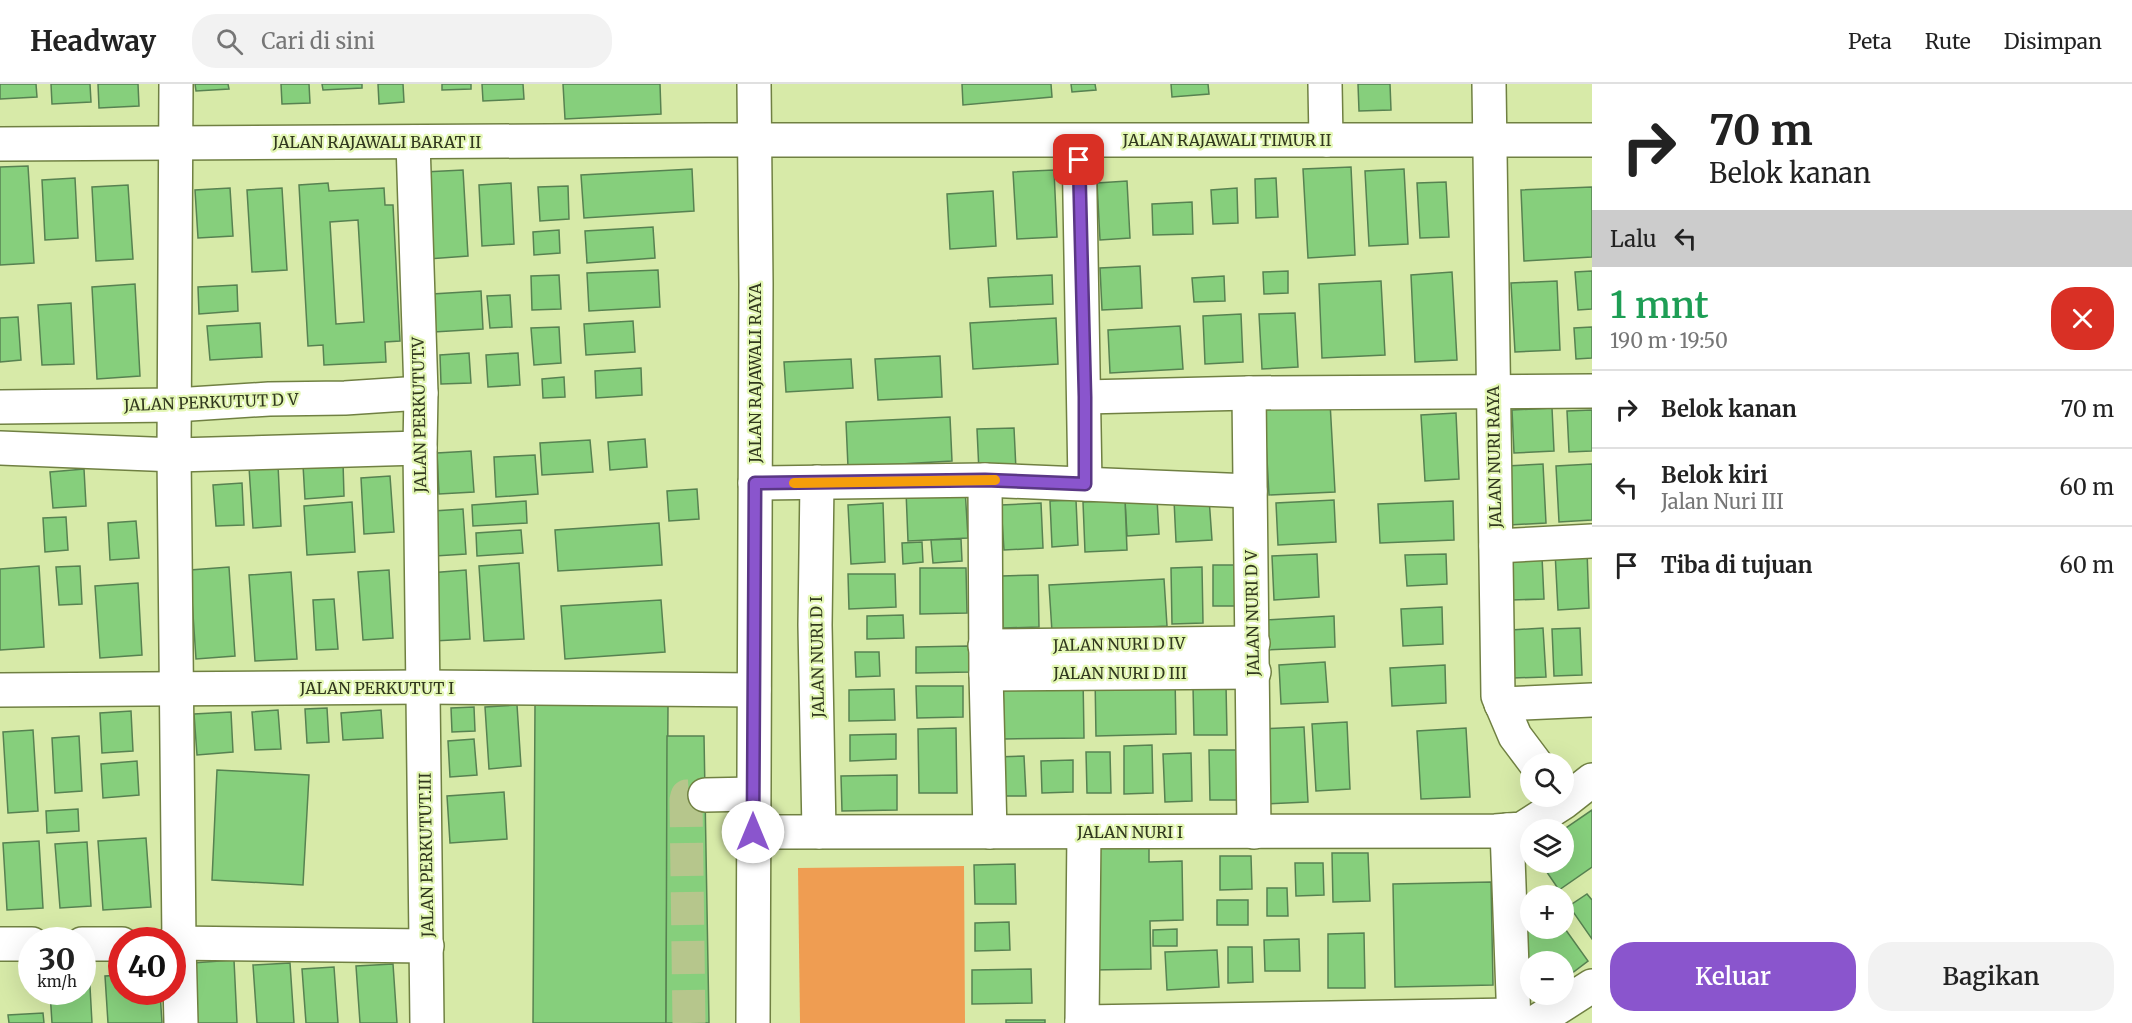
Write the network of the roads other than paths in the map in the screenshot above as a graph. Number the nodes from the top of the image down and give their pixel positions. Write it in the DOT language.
graph roads {
  1 [pos="176,84"];
  2 [pos="754,84"];
  3 [pos="1325,84"];
  4 [pos="1489,84"];
  5 [pos="1326,140"];
  6 [pos="1490,140"];
  7 [pos="1592,140"];
  8 [pos="755,141"];
  9 [pos="1079,141"];
  10 [pos="413,142"];
  11 [pos="175,143"];
  12 [pos="0,144"];
  13 [pos="1493,391"];
  14 [pos="1592,391"];
  15 [pos="421,393"];
  16 [pos="1249,393"];
  17 [pos="1085,397"];
  18 [pos="175,405"];
  19 [pos="0,407"];
  20 [pos="0,448"];
  21 [pos="420,448"];
  22 [pos="176,455"];
  23 [pos="985,480"];
  24 [pos="755,483"];
  25 [pos="817,483"];
  26 [pos="1085,484"];
  27 [pos="1250,491"];
  28 [pos="1592,541"];
  29 [pos="1496,546"];
  30 [pos="1253,657"];
  31 [pos="985,660"];
  32 [pos="424,687"];
  33 [pos="177,689"];
  34 [pos="0,690"];
  35 [pos="754,690"];
  36 [pos="1592,700"];
  37 [pos="1501,704"];
  38 [pos="1528,753"];
  39 [pos="1592,780"];
  40 [pos="1574,791"];
  41 [pos="753,794"];
  42 [pos="705,795"];
  43 [pos="1551,807"];
  44 [pos="1507,830"];
  45 [pos="753,832"];
  46 [pos="819,832"];
  47 [pos="990,832"];
  48 [pos="1084,832"];
  49 [pos="1254,832"];
  50 [pos="176,927"];
  51 [pos="186,943"];
  52 [pos="0,944"];
  53 [pos="18,944"];
  54 [pos="427,946"];
  55 [pos="1592,986"];
  56 [pos="180,1005"];
  57 [pos="1521,1020"];
  58 [pos="181,1023"];
  59 [pos="427,1023"];
  60 [pos="753,1023"];
  61 [pos="1082,1023"];
  1 -- 11 [label="street"];
  2 -- 8 [label="street, JALAN RAJAWALI RAYA"];
  3 -- 5 [label="street"];
  4 -- 6 [label="street, JALAN NURI RAYA"];
  5 -- 6 [label="street, JALAN RAJAWALI TIMUR II"];
  5 -- 9 [label="street, JALAN RAJAWALI TIMUR II"];
  6 -- 7 [label="street, JALAN RAJAWALI TIMUR II"];
  6 -- 13 [label="street, JALAN NURI RAYA"];
  8 -- 9 [label="street, JALAN RAJAWALI TIMUR II"];
  8 -- 10 [label="street, JALAN RAJAWALI BARAT II"];
  8 -- 24 [label="street, JALAN RAJAWALI RAYA"];
  9 -- 17 [label="street"];
  10 -- 11 [label="street, JALAN RAJAWALI BARAT II"];
  10 -- 15 [label="street, JALAN PERKUTUT.V"];
  11 -- 12 [label="street, JALAN RAJAWALI BARAT II"];
  11 -- 18 [label="street"];
  13 -- 14 [label="street"];
  13 -- 16 [label="street"];
  13 -- 29 [label="street, JALAN NURI RAYA"];
  15 -- 18 [label="street, JALAN PERKUTUT D V"];
  15 -- 21 [label="street, JALAN PERKUTUT.V"];
  16 -- 17 [label="street"];
  16 -- 27 [label="street, JALAN NURI D V"];
  17 -- 26 [label="street"];
  18 -- 19 [label="street, JALAN PERKUTUT D V"];
  18 -- 22 [label="street"];
  20 -- 22 [label="street"];
  21 -- 22 [label="street"];
  21 -- 32 [label="street, JALAN PERKUTUT.V"];
  22 -- 33 [label="street"];
  23 -- 25 [label="street"];
  23 -- 26 [label="street"];
  23 -- 31 [label="street"];
  24 -- 25 [label="street"];
  24 -- 35 [label="street, JALAN RAJAWALI RAYA"];
  25 -- 46 [label="street, JALAN NURI D I"];
  26 -- 27 [label="street"];
  27 -- 30 [label="street, JALAN NURI D V"];
  28 -- 29 [label="street"];
  29 -- 37 [label="street, JALAN NURI RAYA"];
  30 -- 31 [label="street, JALAN NURI D IV"];
  30 -- 49 [label="street, JALAN NURI D V"];
  31 -- 47 [label="street"];
  32 -- 33 [label="street, JALAN PERKUTUT I"];
  32 -- 35 [label="street, JALAN PERKUTUT I"];
  32 -- 54 [label="street, JALAN PERKUTUT.III"];
  33 -- 34 [label="street, JALAN PERKUTUT I"];
  33 -- 50 [label="street"];
  35 -- 41 [label="street, JALAN RAJAWALI RAYA"];
  36 -- 37 [label="street"];
  37 -- 38 [label="street, JALAN NURI RAYA"];
  39 -- 40 [label="street, JALAN NURI I"];
  41 -- 42 [label="street"];
  41 -- 45 [label="street, JALAN RAJAWALI RAYA"];
  43 -- 44 [label="street, JALAN NURI I"];
  44 -- 49 [label="street, JALAN NURI I"];
  44 -- 57 [label="street"];
  45 -- 46 [label="street, JALAN NURI I"];
  45 -- 60 [label="street, JALAN RAJAWALI RAYA"];
  46 -- 47 [label="street, JALAN NURI I"];
  47 -- 48 [label="street, JALAN NURI I"];
  48 -- 49 [label="street, JALAN NURI I"];
  48 -- 61 [label="street"];
  51 -- 54 [label="street"];
  52 -- 53 [label="street"];
  54 -- 59 [label="street, JALAN PERKUTUT.III"];
  55 -- 57 [label="street"];
  56 -- 58 [label="street"];
  57 -- 61 [label="street"];
}
